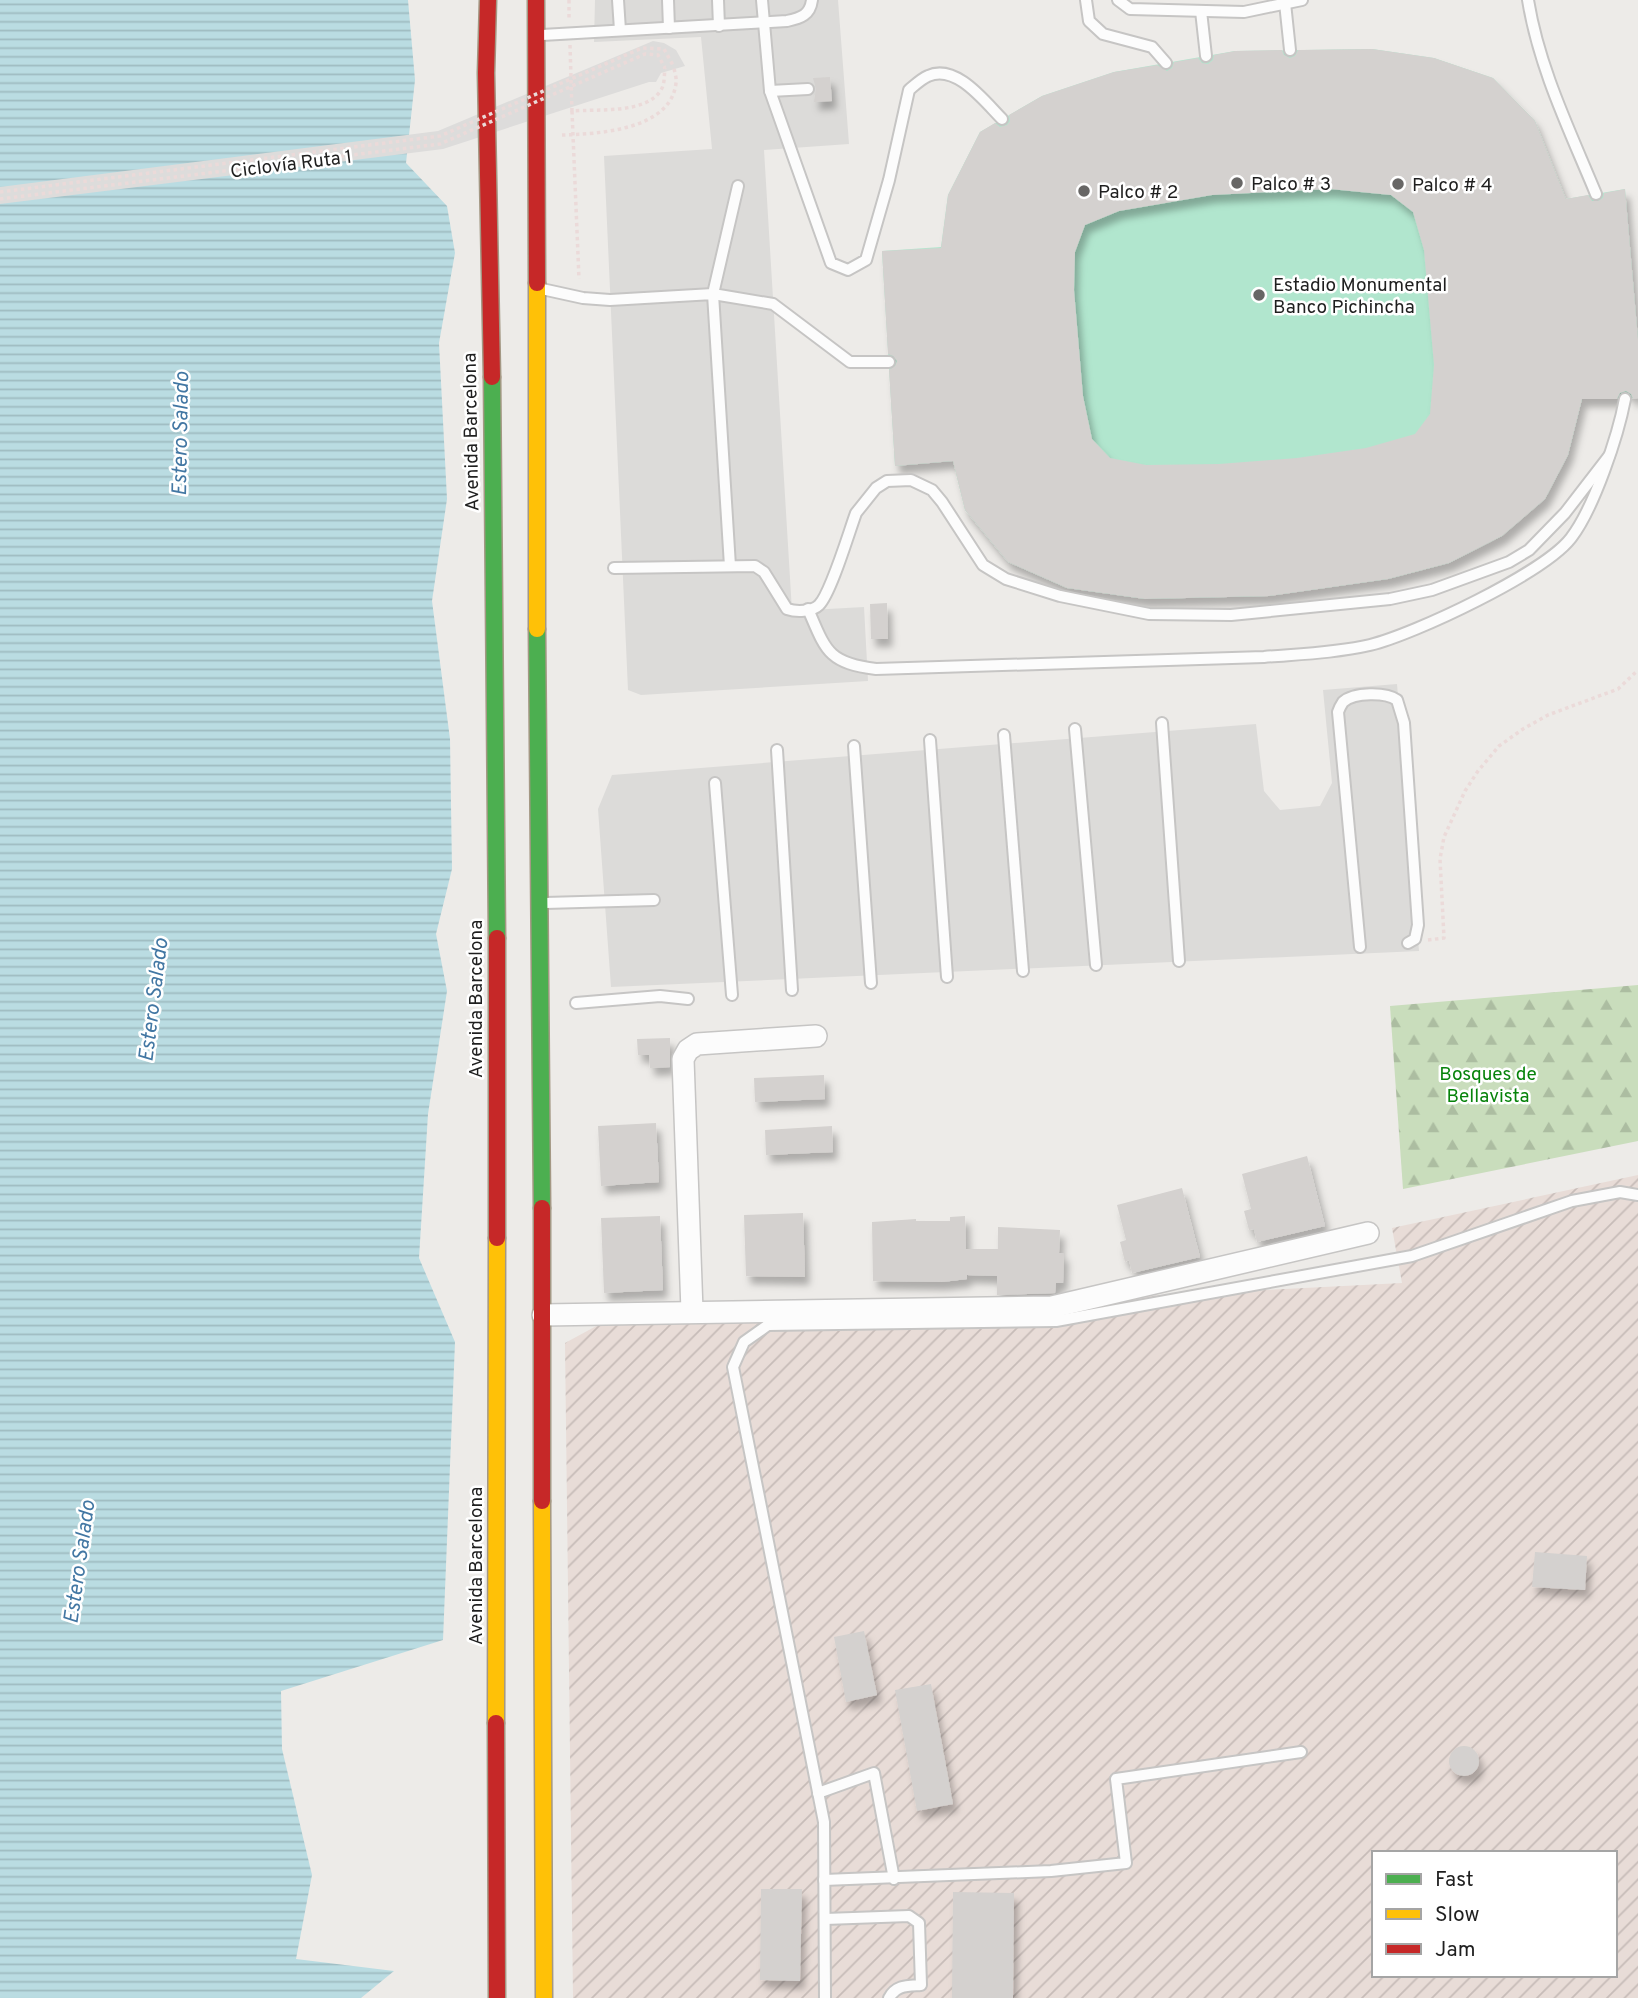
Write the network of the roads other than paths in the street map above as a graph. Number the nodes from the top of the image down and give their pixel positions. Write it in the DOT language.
graph roads {
  1 [pos="618,0"];
  2 [pos="668,0"];
  3 [pos="718,0"];
  4 [pos="762,0"];
  5 [pos="812,0"];
  6 [pos="1086,0"];
  7 [pos="1118,0"];
  8 [pos="1302,0"];
  9 [pos="1528,0"];
  10 [pos="1285,4"];
  11 [pos="488,5"];
  12 [pos="536,5"];
  13 [pos="1202,11"];
  14 [pos="764,23"];
  15 [pos="719,26"];
  16 [pos="669,28"];
  17 [pos="503,29"];
  18 [pos="620,30"];
  19 [pos="528,32"];
  20 [pos="1290,50"];
  21 [pos="503,55"];
  22 [pos="1206,56"];
  23 [pos="522,57"];
  24 [pos="1166,63"];
  25 [pos="486,73"];
  26 [pos="535,74"];
  27 [pos="808,89"];
  28 [pos="770,91"];
  29 [pos="1002,119"];
  30 [pos="738,186"];
  31 [pos="1596,194"];
  32 [pos="488,286"];
  33 [pos="538,288"];
  34 [pos="713,294"];
  35 [pos="504,298"];
  36 [pos="522,299"];
  37 [pos="505,317"];
  38 [pos="524,319"];
  39 [pos="489,327"];
  40 [pos="538,334"];
  41 [pos="889,362"];
  42 [pos="1625,399"];
  43 [pos="1609,456"];
  44 [pos="493,563"];
  45 [pos="730,566"];
  46 [pos="539,567"];
  47 [pos="614,568"];
  48 [pos="519,586"];
  49 [pos="538,605"];
  50 [pos="493,607"];
  51 [pos="807,609"];
  52 [pos="1163,723"];
  53 [pos="1075,729"];
  54 [pos="1004,735"];
  55 [pos="930,740"];
  56 [pos="854,746"];
  57 [pos="777,750"];
  58 [pos="715,783"];
  59 [pos="654,900"];
  60 [pos="538,903"];
  61 [pos="1408,943"];
  62 [pos="1360,947"];
  63 [pos="1179,961"];
  64 [pos="1096,965"];
  65 [pos="1023,971"];
  66 [pos="947,977"];
  67 [pos="871,984"];
  68 [pos="792,990"];
  69 [pos="732,995"];
  70 [pos="688,999"];
  71 [pos="576,1003"];
  72 [pos="816,1036"];
  73 [pos="496,1087"];
  74 [pos="541,1091"];
  75 [pos="497,1141"];
  76 [pos="542,1146"];
  77 [pos="1638,1195"];
  78 [pos="1368,1233"];
  79 [pos="692,1311"];
  80 [pos="543,1315"];
  81 [pos="1301,1752"];
  82 [pos="818,1793"];
  83 [pos="894,1879"];
  84 [pos="824,1880"];
  85 [pos="825,1919"];
  86 [pos="497,1998"];
  87 [pos="544,1998"];
  88 [pos="825,1998"];
  89 [pos="888,1998"];
  1 -- 18 [label="lane"];
  2 -- 16 [label="lane"];
  3 -- 15 [label="lane"];
  4 -- 14 [label="lane"];
  5 -- 14 [label="lane"];
  6 -- 24 [label="lane"];
  7 -- 13 [label="lane"];
  8 -- 10 [label="lane"];
  9 -- 31 [label="lane"];
  10 -- 13 [label="lane"];
  10 -- 20 [label="lane"];
  11 -- 17 [label="main road"];
  11 -- 25 [label="main road, Avenida Barcelona"];
  12 -- 19 [label="main road"];
  13 -- 22 [label="lane"];
  14 -- 15 [label="lane"];
  14 -- 28 [label="lane"];
  15 -- 16 [label="lane"];
  16 -- 18 [label="lane"];
  18 -- 19 [label="lane"];
  19 -- 26 [label="main road"];
  21 -- 25 [label="main road"];
  23 -- 26 [label="main road"];
  25 -- 32 [label="main road, Avenida Barcelona"];
  26 -- 33 [label="main road"];
  27 -- 28 [label="lane"];
  28 -- 29 [label="lane"];
  30 -- 34 [label="lane"];
  32 -- 35 [label="main road"];
  32 -- 39 [label="main road, Avenida Barcelona"];
  33 -- 34 [label="lane"];
  33 -- 36 [label="main road"];
  33 -- 40 [label="main road"];
  34 -- 41 [label="lane"];
  34 -- 45 [label="lane"];
  37 -- 39 [label="main road"];
  38 -- 40 [label="main road"];
  39 -- 44 [label="main road, Avenida Barcelona"];
  40 -- 46 [label="main road"];
  42 -- 43 [label="lane"];
  43 -- 51 [label="lane"];
  43 -- 51 [label="lane"];
  44 -- 48 [label="main road"];
  44 -- 50 [label="main road, Avenida Barcelona"];
  45 -- 47 [label="lane"];
  45 -- 51 [label="lane"];
  46 -- 48 [label="main road"];
  46 -- 49 [label="main road"];
  48 -- 49 [label="main road"];
  48 -- 50 [label="main road"];
  49 -- 60 [label="main road"];
  50 -- 73 [label="main road, Avenida Barcelona"];
  52 -- 63 [label="lane"];
  53 -- 64 [label="lane"];
  54 -- 65 [label="lane"];
  55 -- 66 [label="lane"];
  56 -- 67 [label="lane"];
  57 -- 68 [label="lane"];
  58 -- 69 [label="lane"];
  59 -- 60 [label="lane"];
  60 -- 74 [label="main road"];
  61 -- 62 [label="lane"];
  70 -- 71 [label="lane"];
  72 -- 79 [label="street"];
  73 -- 74 [label="main road"];
  73 -- 75 [label="main road, Avenida Barcelona"];
  74 -- 76 [label="main road"];
  75 -- 76 [label="main road"];
  75 -- 86 [label="main road, Avenida Barcelona"];
  76 -- 80 [label="main road"];
  77 -- 82 [label="lane"];
  78 -- 79 [label="street"];
  79 -- 80 [label="street"];
  80 -- 87 [label="main road"];
  81 -- 83 [label="lane"];
  82 -- 83 [label="lane"];
  82 -- 84 [label="lane"];
  83 -- 84 [label="lane"];
  84 -- 85 [label="lane"];
  85 -- 88 [label="lane"];
  85 -- 89 [label="lane"];
}
